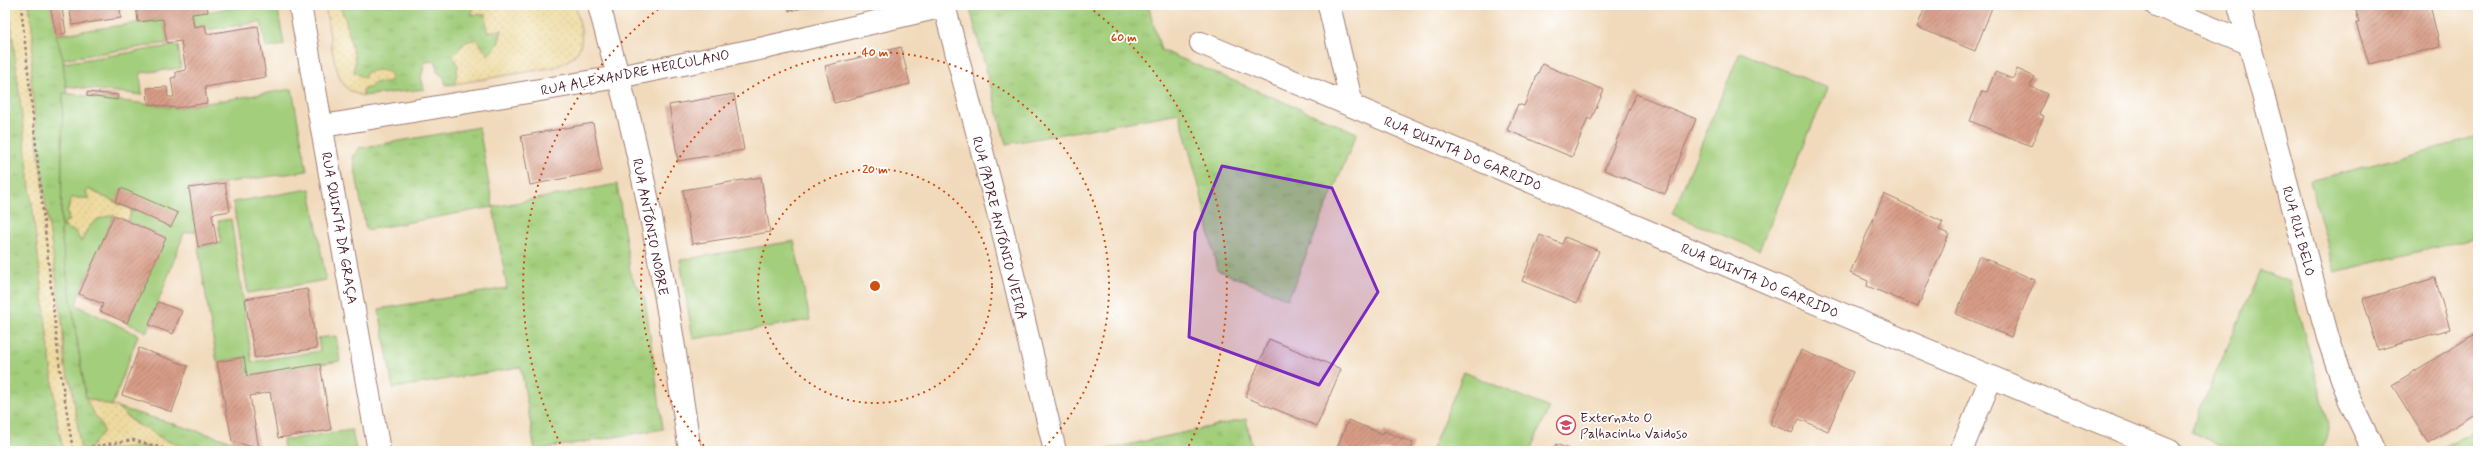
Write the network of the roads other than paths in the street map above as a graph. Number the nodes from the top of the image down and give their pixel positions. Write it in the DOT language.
graph roads {
  1 [pos="300,5"];
  2 [pos="599,5"];
  3 [pos="1329,5"];
  4 [pos="2156,5"];
  5 [pos="2239,5"];
  6 [pos="944,6"];
  7 [pos="1201,43"];
  8 [pos="2248,43"];
  9 [pos="618,77"];
  10 [pos="1352,106"];
  11 [pos="323,126"];
  12 [pos="1991,378"];
  13 [pos="379,451"];
  14 [pos="690,451"];
  15 [pos="1055,451"];
  16 [pos="1962,451"];
  17 [pos="2170,451"];
  18 [pos="2374,451"];
  1 -- 11 [label="street, RUA QUINTA DA GRAÇA"];
  2 -- 9 [label="street, RUA ANTÓNIO NOBRE"];
  3 -- 10 [label="street"];
  4 -- 8 [label="street"];
  5 -- 8 [label="street, RUA RUI BELO"];
  6 -- 9 [label="street, RUA ALEXANDRE HERCULANO"];
  6 -- 15 [label="street, RUA PADRE ANTÓNIO VIEIRA"];
  7 -- 10 [label="street, RUA QUINTA DO GARRIDO"];
  8 -- 18 [label="street, RUA RUI BELO"];
  9 -- 11 [label="street, RUA ALEXANDRE HERCULANO"];
  9 -- 14 [label="street, RUA ANTÓNIO NOBRE"];
  10 -- 12 [label="street, RUA QUINTA DO GARRIDO"];
  11 -- 13 [label="street, RUA QUINTA DA GRAÇA"];
  12 -- 16 [label="street"];
  12 -- 17 [label="street, RUA QUINTA DO GARRIDO"];
}
